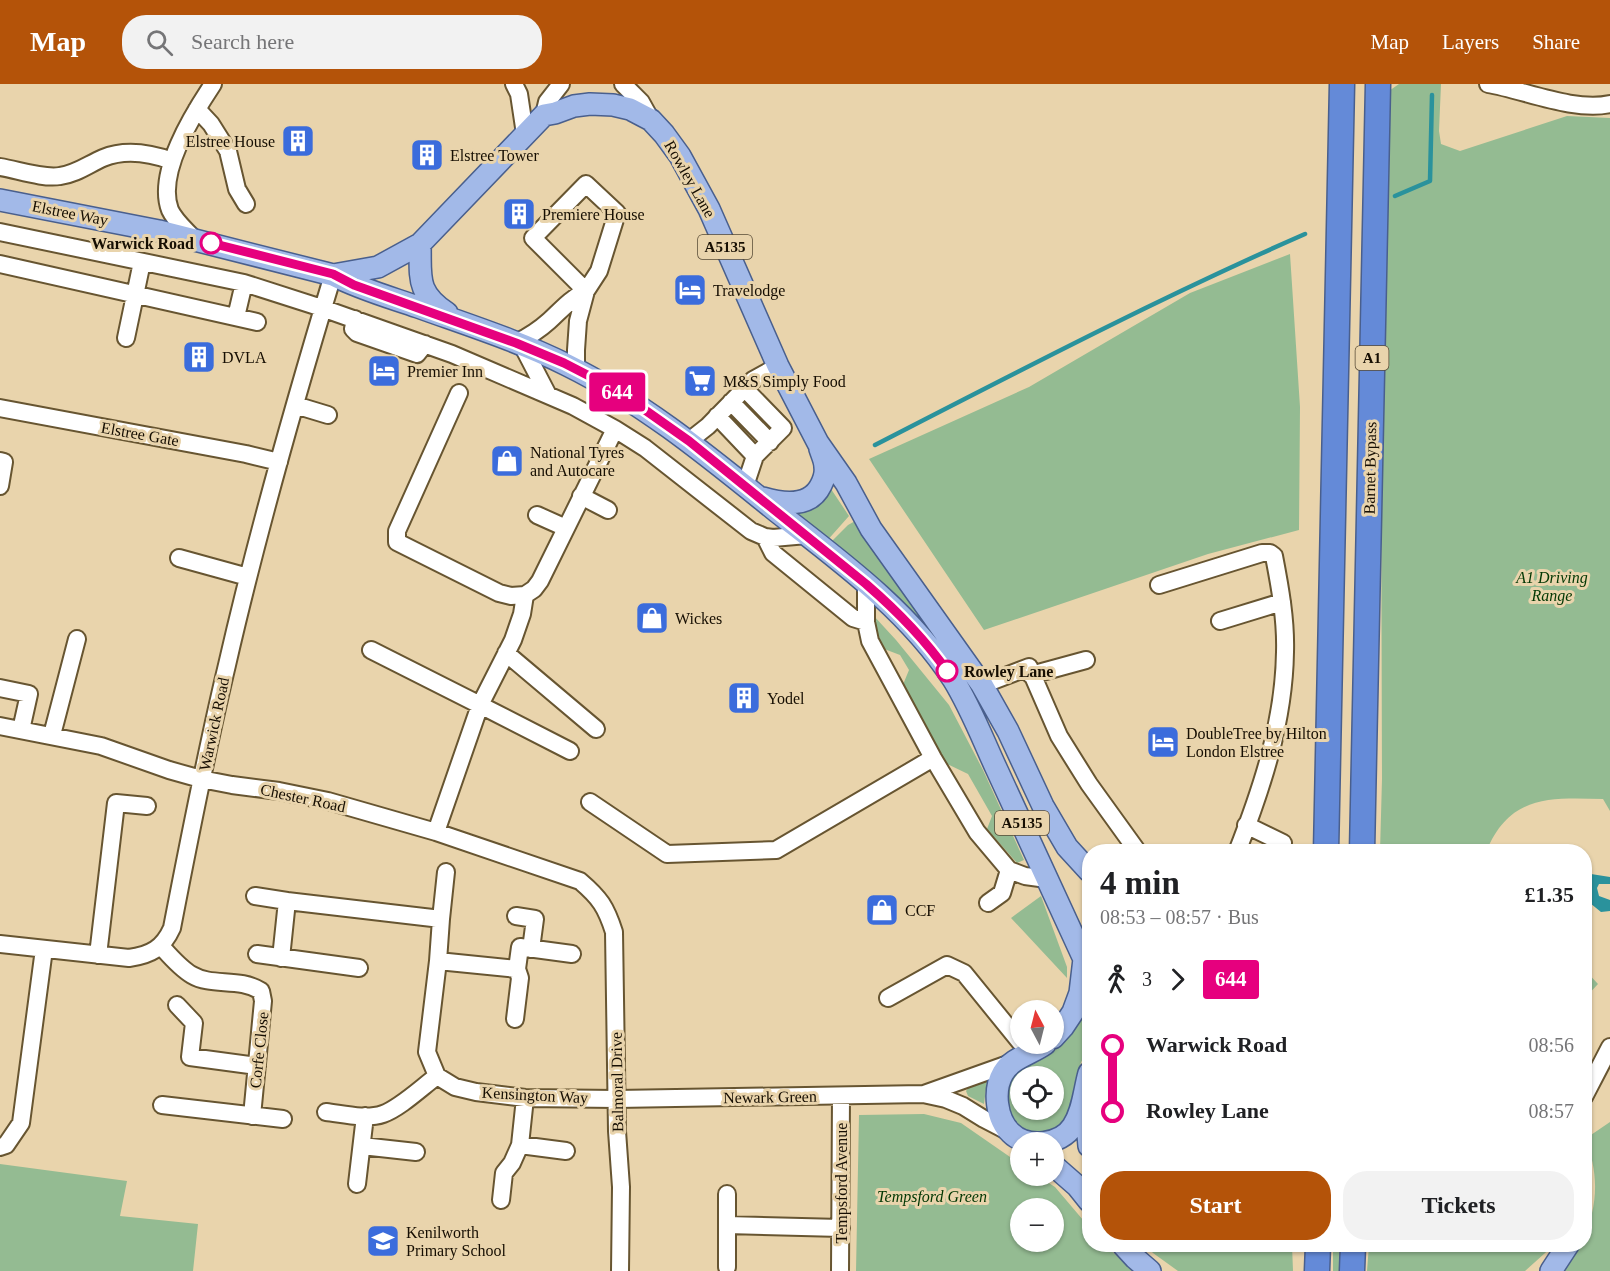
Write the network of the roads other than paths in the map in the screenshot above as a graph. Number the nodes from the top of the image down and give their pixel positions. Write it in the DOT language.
graph roads {
  1 [pos="213,84"];
  2 [pos="514,84"];
  3 [pos="561,84"];
  4 [pos="623,84"];
  5 [pos="1342,84"];
  6 [pos="1378,84"];
  7 [pos="1488,84"];
  8 [pos="1610,104"];
  9 [pos="197,109"];
  10 [pos="544,115"];
  11 [pos="651,120"];
  12 [pos="525,134"];
  13 [pos="172,161"];
  14 [pos="0,167"];
  15 [pos="0,200"];
  16 [pos="246,204"];
  17 [pos="0,232"];
  18 [pos="185,237"];
  19 [pos="420,244"];
  20 [pos="142,262"];
  21 [pos="0,264"];
  22 [pos="333,274"];
  23 [pos="244,284"];
  24 [pos="586,291"];
  25 [pos="136,294"];
  26 [pos="322,308"];
  27 [pos="236,317"];
  28 [pos="257,322"];
  29 [pos="462,323"];
  30 [pos="126,338"];
  31 [pos="523,346"];
  32 [pos="570,366"];
  33 [pos="778,366"];
  34 [pos="749,385"];
  35 [pos="459,393"];
  36 [pos="548,395"];
  37 [pos="732,402"];
  38 [pos="295,405"];
  39 [pos="0,408"];
  40 [pos="328,415"];
  41 [pos="712,421"];
  42 [pos="615,429"];
  43 [pos="689,441"];
  44 [pos="770,442"];
  45 [pos="818,443"];
  46 [pos="755,456"];
  47 [pos="0,461"];
  48 [pos="279,462"];
  49 [pos="0,486"];
  50 [pos="752,491"];
  51 [pos="581,496"];
  52 [pos="608,510"];
  53 [pos="537,515"];
  54 [pos="566,528"];
  55 [pos="807,535"];
  56 [pos="765,537"];
  57 [pos="179,558"];
  58 [pos="248,577"];
  59 [pos="866,584"];
  60 [pos="1159,585"];
  61 [pos="525,595"];
  62 [pos="1282,602"];
  63 [pos="1220,621"];
  64 [pos="866,622"];
  65 [pos="77,639"];
  66 [pos="371,650"];
  67 [pos="506,653"];
  68 [pos="1086,660"];
  69 [pos="1031,675"];
  70 [pos="982,685"];
  71 [pos="0,688"];
  72 [pos="480,705"];
  73 [pos="0,726"];
  74 [pos="596,729"];
  75 [pos="21,730"];
  76 [pos="52,735"];
  77 [pos="570,752"];
  78 [pos="933,758"];
  79 [pos="201,779"];
  80 [pos="590,802"];
  81 [pos="147,806"];
  82 [pos="1246,825"];
  83 [pos="436,832"];
  84 [pos="1283,843"];
  85 [pos="1132,844"];
  86 [pos="1240,844"];
  87 [pos="1326,844"];
  88 [pos="1362,844"];
  89 [pos="1082,863"];
  90 [pos="1009,870"];
  91 [pos="446,872"];
  92 [pos="1047,879"];
  93 [pos="255,896"];
  94 [pos="598,896"];
  95 [pos="287,901"];
  96 [pos="988,903"];
  97 [pos="516,916"];
  98 [pos="441,919"];
  99 [pos="0,944"];
  100 [pos="161,946"];
  101 [pos="1082,948"];
  102 [pos="531,949"];
  103 [pos="44,950"];
  104 [pos="257,954"];
  105 [pos="572,954"];
  106 [pos="98,955"];
  107 [pos="281,958"];
  108 [pos="438,961"];
  109 [pos="359,968"];
  110 [pos="517,969"];
  111 [pos="1082,981"];
  112 [pos="888,998"];
  113 [pos="177,1005"];
  114 [pos="515,1019"];
  115 [pos="1064,1026"];
  116 [pos="1010,1030"];
  117 [pos="1610,1047"];
  118 [pos="1014,1054"];
  119 [pos="1020,1054"];
  120 [pos="257,1066"];
  121 [pos="437,1076"];
  122 [pos="1592,1082"];
  123 [pos="923,1094"];
  124 [pos="842,1096"];
  125 [pos="525,1098"];
  126 [pos="617,1099"];
  127 [pos="1082,1103"];
  128 [pos="162,1106"];
  129 [pos="326,1112"];
  130 [pos="252,1116"];
  131 [pos="365,1116"];
  132 [pos="283,1119"];
  133 [pos="1012,1132"];
  134 [pos="1010,1134"];
  135 [pos="1064,1134"];
  136 [pos="520,1145"];
  137 [pos="362,1146"];
  138 [pos="0,1147"];
  139 [pos="566,1151"];
  140 [pos="416,1152"];
  141 [pos="1064,1175"];
  142 [pos="357,1184"];
  143 [pos="1082,1192"];
  144 [pos="727,1194"];
  145 [pos="501,1200"];
  146 [pos="727,1225"];
  147 [pos="841,1228"];
  148 [pos="1129,1252"];
  149 [pos="1318,1252"];
  150 [pos="1353,1252"];
  151 [pos="1563,1252"];
  152 [pos="727,1267"];
  153 [pos="620,1271"];
  154 [pos="840,1271"];
  155 [pos="1150,1271"];
  156 [pos="1317,1271"];
  157 [pos="1352,1271"];
  158 [pos="1551,1271"];
  1 -- 9 [label="street"];
  2 -- 12 [label="street"];
  3 -- 10 [label="street"];
  4 -- 11 [label="street, Rowley Lane"];
  5 -- 87 [label="highway, A1"];
  6 -- 88 [label="highway, Barnet Bypass / A1"];
  7 -- 8 [label="street"];
  9 -- 13 [label="street"];
  9 -- 16 [label="street"];
  10 -- 11 [label="main road, A5135"];
  10 -- 12 [label="main road, A5135"];
  11 -- 33 [label="main road, Rowley Lane / A5135"];
  12 -- 19 [label="main road, A5135"];
  13 -- 14 [label="street"];
  13 -- 18 [label="street"];
  15 -- 18 [label="main road, Elstree Way / A5135"];
  17 -- 20 [label="street"];
  18 -- 22 [label="main road, A5135"];
  19 -- 22 [label="main road, A5135"];
  19 -- 29 [label="main road, A5135"];
  20 -- 23 [label="street"];
  20 -- 25 [label="street"];
  21 -- 25 [label="street"];
  22 -- 26 [label="street, Warwick Road"];
  22 -- 29 [label="main road, A5135"];
  23 -- 26 [label="street"];
  23 -- 27 [label="street"];
  24 -- 24 [label="street"];
  24 -- 31 [label="street"];
  24 -- 32 [label="street"];
  25 -- 27 [label="street"];
  25 -- 30 [label="street"];
  26 -- 36 [label="street"];
  26 -- 38 [label="street, Warwick Road"];
  27 -- 28 [label="street"];
  29 -- 31 [label="main road, A5135"];
  31 -- 32 [label="main road, A5135"];
  31 -- 32 [label="street"];
  31 -- 36 [label="street"];
  32 -- 43 [label="main road, A5135"];
  33 -- 34 [label="street"];
  33 -- 45 [label="main road, Rowley Lane / A5135"];
  34 -- 37 [label="street"];
  34 -- 44 [label="street"];
  35 -- 61 [label="street"];
  36 -- 42 [label="street"];
  37 -- 41 [label="street"];
  37 -- 44 [label="street"];
  38 -- 40 [label="street"];
  38 -- 48 [label="street, Warwick Road"];
  39 -- 48 [label="street, Elstree Gate"];
  41 -- 43 [label="street"];
  41 -- 46 [label="street"];
  42 -- 51 [label="street"];
  42 -- 56 [label="street"];
  43 -- 50 [label="main road, A5135"];
  44 -- 46 [label="street"];
  45 -- 50 [label="main road, A5135"];
  45 -- 70 [label="main road, Rowley Lane / A5135"];
  46 -- 50 [label="street"];
  47 -- 49 [label="street"];
  48 -- 58 [label="street, Warwick Road"];
  50 -- 55 [label="main road, A5135"];
  51 -- 52 [label="street"];
  51 -- 54 [label="street"];
  53 -- 54 [label="street"];
  54 -- 61 [label="street"];
  55 -- 56 [label="street"];
  55 -- 59 [label="main road, A5135"];
  56 -- 64 [label="street"];
  57 -- 58 [label="street"];
  58 -- 79 [label="street, Warwick Road"];
  59 -- 64 [label="street"];
  59 -- 92 [label="main road, A5135"];
  60 -- 62 [label="street"];
  61 -- 67 [label="street"];
  62 -- 63 [label="street"];
  62 -- 82 [label="street"];
  64 -- 78 [label="street"];
  65 -- 76 [label="street"];
  66 -- 72 [label="street"];
  67 -- 72 [label="street"];
  67 -- 74 [label="street"];
  68 -- 69 [label="street"];
  69 -- 70 [label="street"];
  69 -- 85 [label="street"];
  70 -- 89 [label="main road, Rowley Lane / A5135"];
  71 -- 75 [label="street"];
  72 -- 77 [label="street"];
  72 -- 83 [label="street"];
  73 -- 75 [label="street, Chester Road"];
  75 -- 76 [label="street, Chester Road"];
  76 -- 79 [label="street, Chester Road"];
  78 -- 80 [label="street"];
  78 -- 90 [label="street"];
  79 -- 83 [label="street, Chester Road"];
  79 -- 100 [label="street, Warwick Road"];
  81 -- 106 [label="street"];
  82 -- 84 [label="street"];
  82 -- 86 [label="street"];
  83 -- 94 [label="street, Chester Road"];
  90 -- 92 [label="street"];
  90 -- 96 [label="street"];
  91 -- 98 [label="street"];
  92 -- 101 [label="main road, A5135"];
  93 -- 95 [label="street"];
  94 -- 126 [label="street, Balmoral Drive"];
  95 -- 98 [label="street"];
  95 -- 107 [label="street"];
  97 -- 102 [label="street"];
  98 -- 108 [label="street"];
  99 -- 103 [label="street"];
  100 -- 106 [label="street"];
  100 -- 120 [label="street, Corfe Close"];
  102 -- 105 [label="street"];
  102 -- 110 [label="street"];
  103 -- 106 [label="street"];
  103 -- 138 [label="street"];
  104 -- 107 [label="street"];
  107 -- 109 [label="street"];
  108 -- 110 [label="street"];
  108 -- 121 [label="street"];
  110 -- 114 [label="street"];
  111 -- 115 [label="main road"];
  112 -- 116 [label="street"];
  113 -- 120 [label="street"];
  117 -- 122 [label="street"];
  118 -- 123 [label="street, Newark Green"];
  119 -- 133 [label="main road"];
  120 -- 130 [label="street, Corfe Close"];
  121 -- 125 [label="street, Kensington Way"];
  121 -- 131 [label="street"];
  123 -- 124 [label="street, Newark Green"];
  123 -- 134 [label="street, Newark Green"];
  124 -- 126 [label="street, Newark Green"];
  124 -- 147 [label="street, Tempsford Avenue"];
  125 -- 126 [label="street, Kensington Way"];
  125 -- 136 [label="street"];
  126 -- 153 [label="street, Balmoral Drive"];
  127 -- 135 [label="main road"];
  128 -- 130 [label="street"];
  129 -- 131 [label="street"];
  130 -- 132 [label="street"];
  131 -- 137 [label="street"];
  136 -- 139 [label="street"];
  136 -- 145 [label="street"];
  137 -- 140 [label="street"];
  137 -- 142 [label="street"];
  141 -- 143 [label="main road"];
  144 -- 146 [label="street"];
  146 -- 147 [label="street"];
  146 -- 152 [label="street"];
  147 -- 154 [label="street, Tempsford Avenue"];
  148 -- 155 [label="main road"];
  149 -- 156 [label="highway"];
  150 -- 157 [label="highway"];
  151 -- 158 [label="main road"];
}
